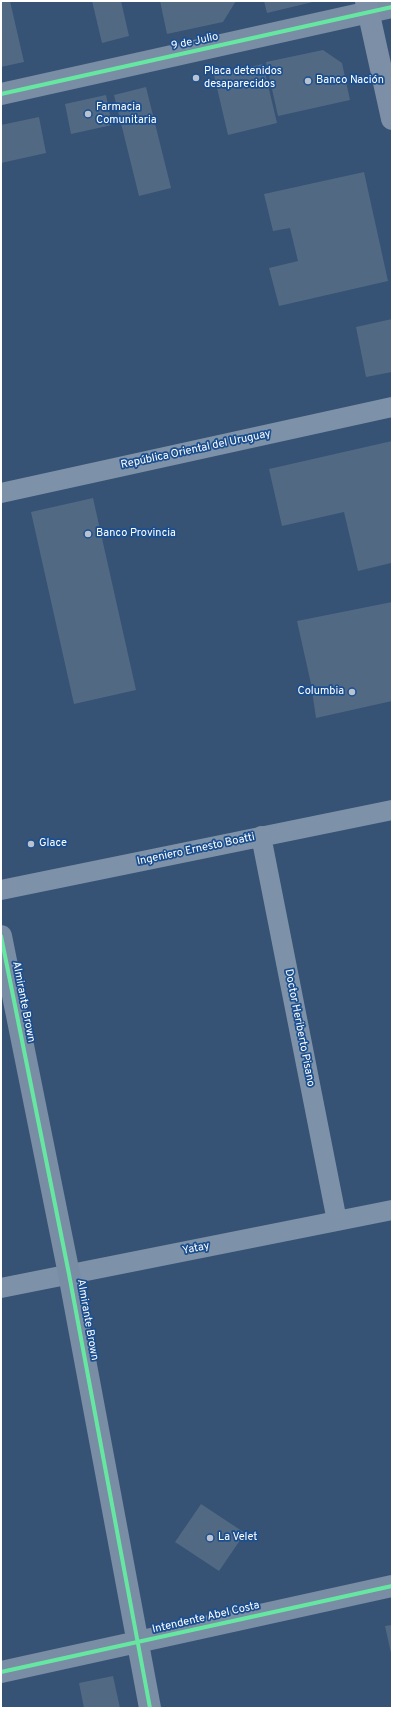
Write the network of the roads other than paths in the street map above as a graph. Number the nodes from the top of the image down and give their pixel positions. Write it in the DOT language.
graph roads {
  1 [pos="368,7"];
  2 [pos="392,7"];
  3 [pos="1,94"];
  4 [pos="392,118"];
  5 [pos="392,407"];
  6 [pos="1,493"];
  7 [pos="392,810"];
  8 [pos="261,836"];
  9 [pos="1,890"];
  10 [pos="1,936"];
  11 [pos="392,1210"];
  12 [pos="337,1221"];
  13 [pos="69,1274"];
  14 [pos="1,1288"];
  15 [pos="392,1586"];
  16 [pos="137,1643"];
  17 [pos="1,1672"];
  18 [pos="150,1708"];
  1 -- 2 [label="street, 9 de Julio"];
  1 -- 3 [label="street, 9 de Julio"];
  1 -- 4 [label="main road"];
  5 -- 6 [label="street, República Oriental del Uruguay"];
  7 -- 8 [label="street, Ingeniero Ernesto Boatti"];
  8 -- 9 [label="street, Ingeniero Ernesto Boatti"];
  8 -- 12 [label="street, Doctor Heriberto Pisano"];
  10 -- 13 [label="street, Almirante Brown"];
  11 -- 12 [label="street, Yatay"];
  12 -- 13 [label="street, Yatay"];
  13 -- 14 [label="street, Yatay"];
  13 -- 16 [label="street, Almirante Brown"];
  15 -- 16 [label="street, Intendente Abel Costa"];
  16 -- 17 [label="street, Intendente Abel Costa"];
  16 -- 18 [label="street, Almirante Brown"];
}
